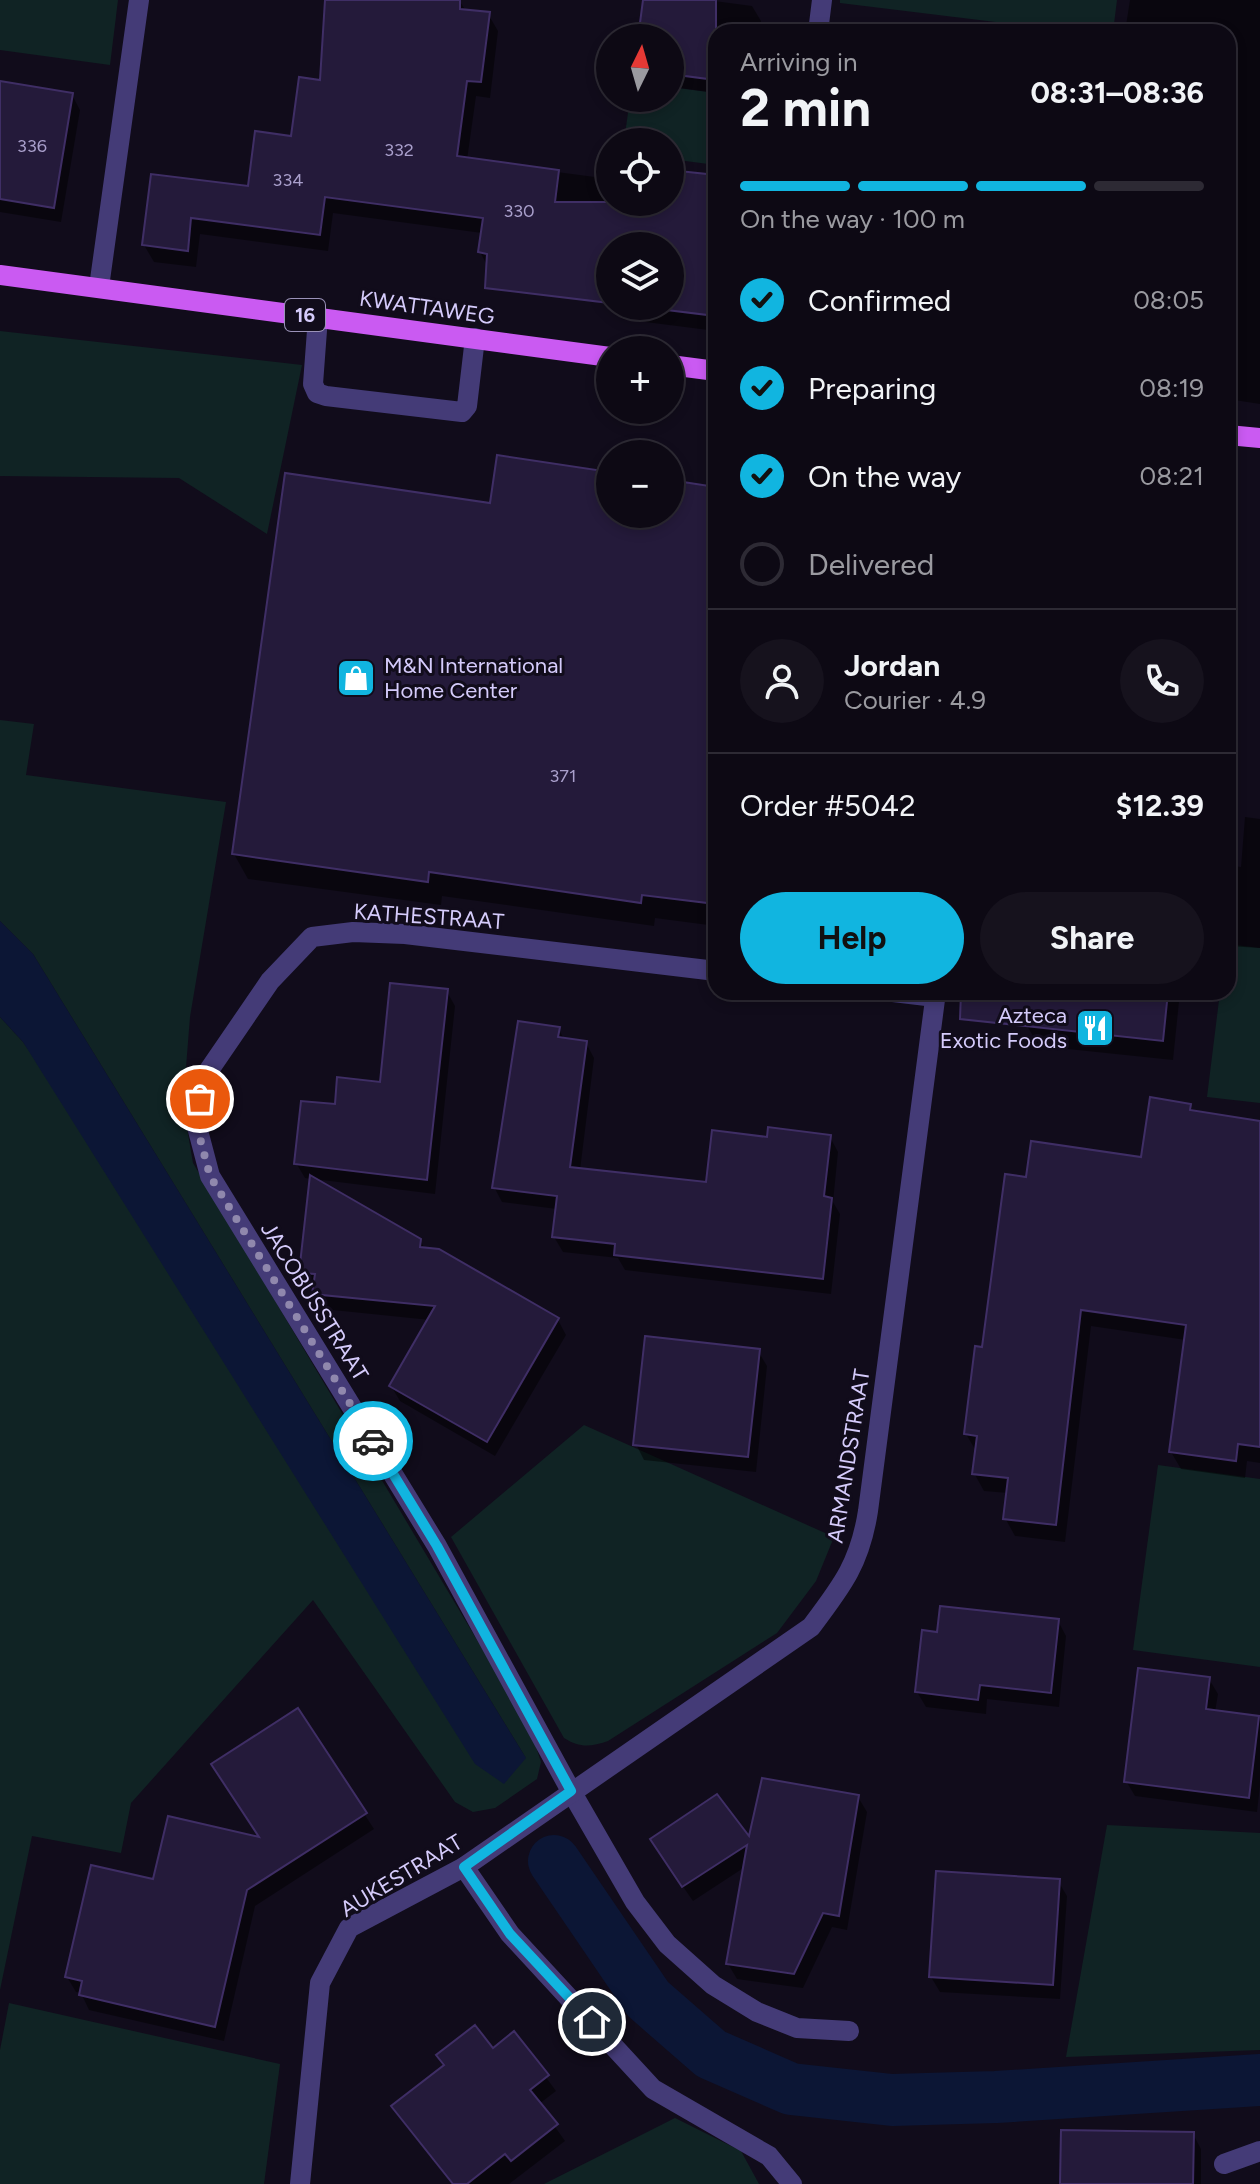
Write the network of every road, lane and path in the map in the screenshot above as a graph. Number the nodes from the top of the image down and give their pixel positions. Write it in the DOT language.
graph roads {
  1 [pos="139,0"];
  2 [pos="822,0"];
  3 [pos="819,24"];
  4 [pos="0,275"];
  5 [pos="99,287"];
  6 [pos="318,317"];
  7 [pos="475,338"];
  8 [pos="596,355"];
  9 [pos="684,367"];
  10 [pos="708,370"];
  11 [pos="1236,436"];
  12 [pos="1260,438"];
  13 [pos="708,970"];
  14 [pos="935,1000"];
  15 [pos="205,1076"];
  16 [pos="571,1791"];
  17 [pos="464,1867"];
  18 [pos="849,2031"];
  19 [pos="1260,2151"];
  20 [pos="1224,2164"];
  21 [pos="300,2184"];
  22 [pos="792,2184"];
  1 -- 5 [label="street"];
  2 -- 3 [label="street"];
  4 -- 5 [label="main road, KWATTAWEG / 16"];
  5 -- 6 [label="main road, KWATTAWEG / 16"];
  6 -- 7 [label="main road, KWATTAWEG / 16"];
  6 -- 7 [label="street"];
  7 -- 8 [label="main road, KWATTAWEG / 16"];
  9 -- 10 [label="main road"];
  11 -- 12 [label="main road"];
  13 -- 15 [label="street, KATHESTRAAT"];
  14 -- 16 [label="street, ARMANDSTRAAT"];
  15 -- 16 [label="street, JACOBUSSTRAAT"];
  16 -- 17 [label="street, AUKESTRAAT"];
  16 -- 18 [label="street, JACOBUSSTRAAT"];
  17 -- 21 [label="street, AUKESTRAAT"];
  17 -- 22 [label="street"];
  19 -- 20 [label="street"];
}
